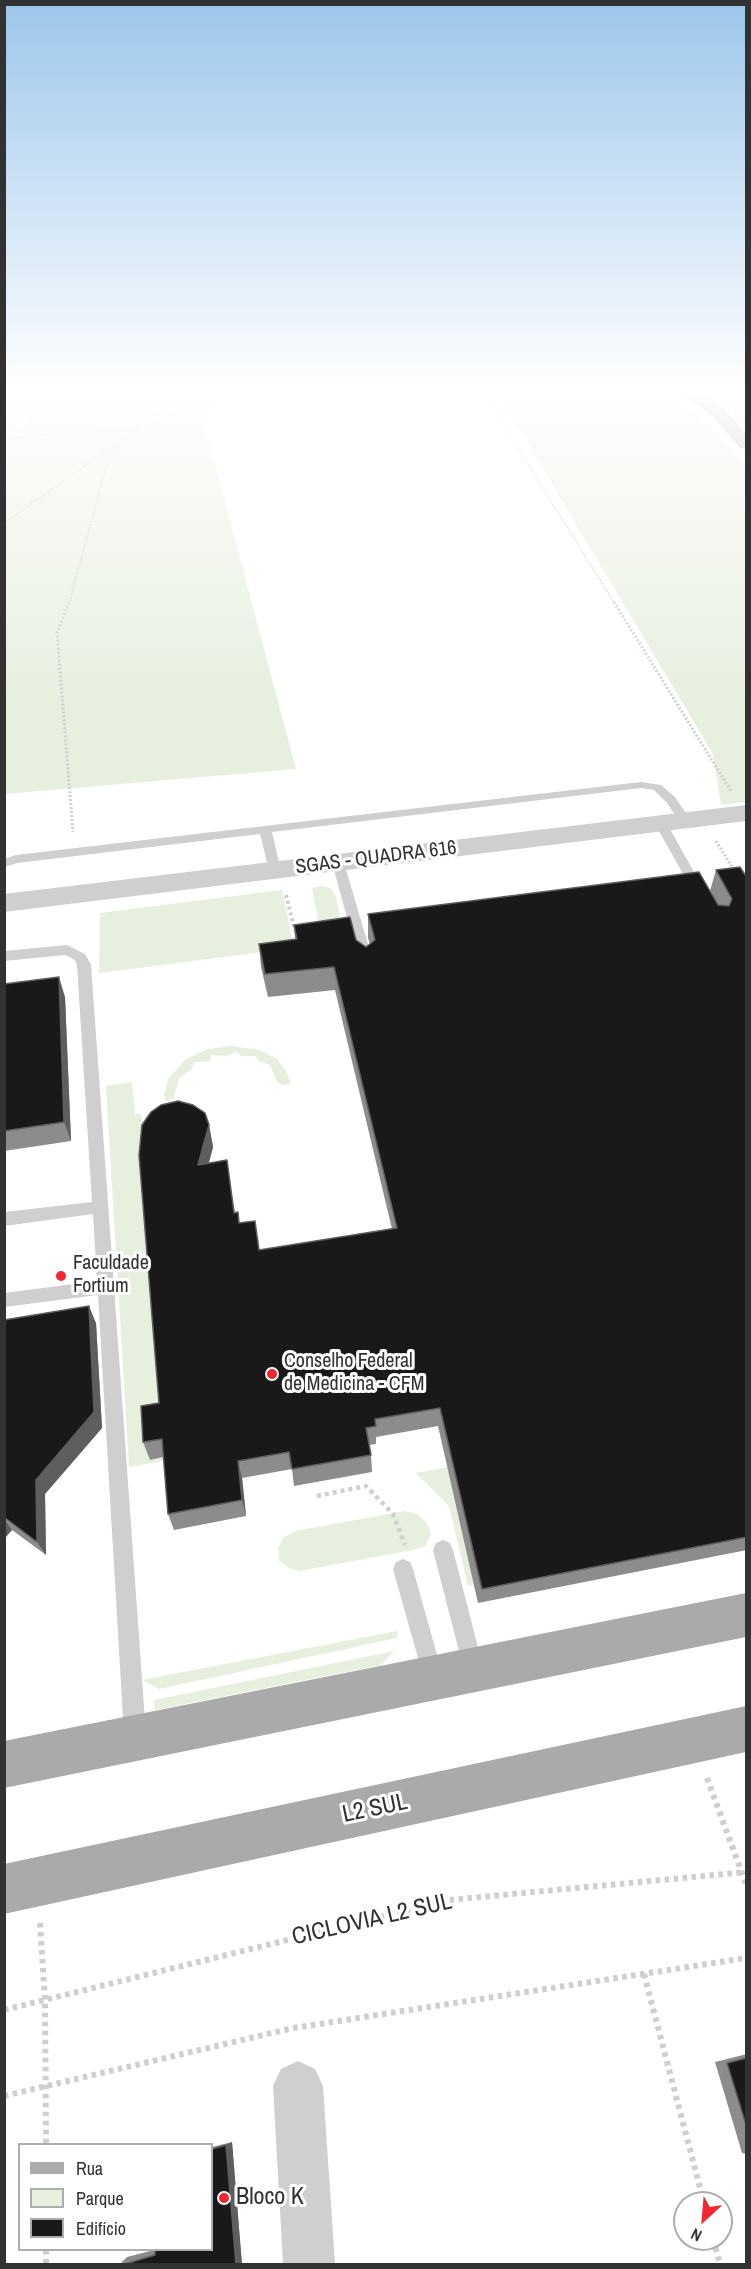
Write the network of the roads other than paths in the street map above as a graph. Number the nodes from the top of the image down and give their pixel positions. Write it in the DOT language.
graph roads {
  1 [pos="745,813"];
  2 [pos="682,819"];
  3 [pos="265,829"];
  4 [pos="4,863"];
  5 [pos="338,863"];
  6 [pos="275,871"];
  7 [pos="703,899"];
  8 [pos="4,903"];
  9 [pos="4,956"];
  10 [pos="366,963"];
  11 [pos="100,1207"];
  12 [pos="4,1219"];
  13 [pos="105,1287"];
  14 [pos="4,1300"];
  15 [pos="443,1550"];
  16 [pos="404,1569"];
  17 [pos="747,1615"];
  18 [pos="454,1674"];
  19 [pos="747,1730"];
  20 [pos="135,1738"];
  21 [pos="4,1765"];
  22 [pos="21,1886"];
  23 [pos="298,2086"];
  24 [pos="309,2265"];
  1 -- 2 [label="street, SGAS - QUADRA 616"];
  2 -- 3 [label="lane"];
  2 -- 5 [label="street, SGAS - QUADRA 616"];
  2 -- 7 [label="lane"];
  3 -- 4 [label="lane"];
  3 -- 6 [label="lane"];
  5 -- 6 [label="street, SGAS - QUADRA 616"];
  5 -- 10 [label="lane"];
  6 -- 8 [label="street, SGAS - QUADRA 616"];
  9 -- 11 [label="lane"];
  11 -- 12 [label="lane"];
  11 -- 13 [label="lane"];
  13 -- 14 [label="lane"];
  13 -- 20 [label="lane"];
  15 -- 18 [label="lane"];
  16 -- 18 [label="lane"];
  17 -- 18 [label="main road"];
  18 -- 20 [label="main road"];
  19 -- 22 [label="main road, L2 SUL"];
  20 -- 21 [label="main road"];
  23 -- 24 [label="street"];
}
